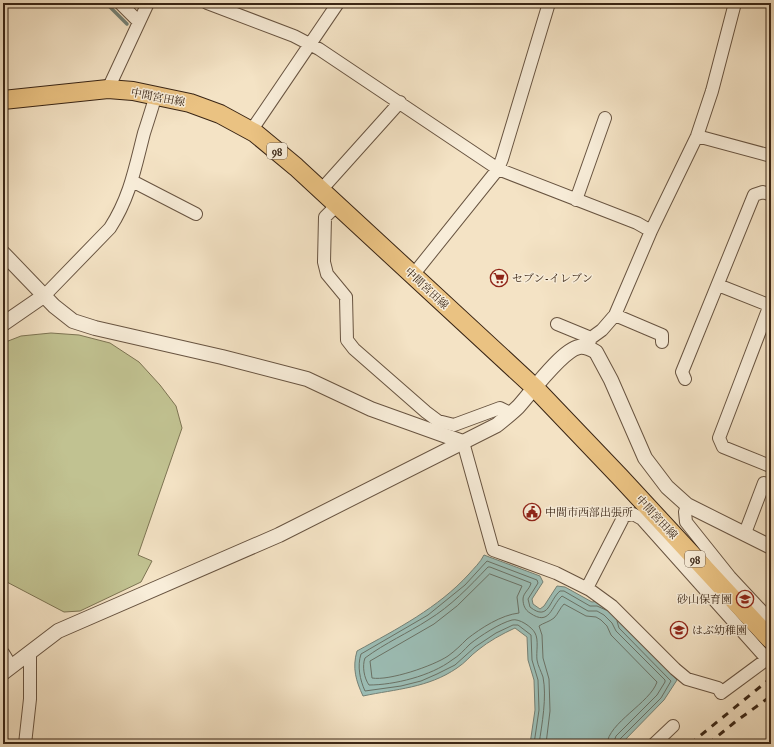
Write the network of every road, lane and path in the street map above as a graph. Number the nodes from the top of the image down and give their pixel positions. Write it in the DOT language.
graph roads {
  1 [pos="120,3"];
  2 [pos="148,3"];
  3 [pos="207,3"];
  4 [pos="338,3"];
  5 [pos="549,3"];
  6 [pos="735,3"];
  7 [pos="138,21"];
  8 [pos="311,44"];
  9 [pos="108,90"];
  10 [pos="156,95"];
  11 [pos="3,100"];
  12 [pos="400,102"];
  13 [pos="605,118"];
  14 [pos="251,131"];
  15 [pos="696,136"];
  16 [pos="771,156"];
  17 [pos="498,169"];
  18 [pos="132,182"];
  19 [pos="321,190"];
  20 [pos="771,195"];
  21 [pos="576,200"];
  22 [pos="337,205"];
  23 [pos="196,214"];
  24 [pos="652,231"];
  25 [pos="3,253"];
  26 [pos="413,275"];
  27 [pos="718,285"];
  28 [pos="44,295"];
  29 [pos="771,305"];
  30 [pos="615,315"];
  31 [pos="3,324"];
  32 [pos="557,324"];
  33 [pos="662,342"];
  34 [pos="589,343"];
  35 [pos="685,380"];
  36 [pos="534,387"];
  37 [pos="510,413"];
  38 [pos="463,442"];
  39 [pos="771,465"];
  40 [pos="768,485"];
  41 [pos="687,505"];
  42 [pos="745,534"];
  43 [pos="771,547"];
  44 [pos="587,588"];
  45 [pos="771,621"];
  46 [pos="771,640"];
  47 [pos="30,652"];
  48 [pos="3,653"];
  49 [pos="769,658"];
  50 [pos="7,669"];
  51 [pos="673,726"];
  52 [pos="25,744"];
  53 [pos="654,744"];
  1 -- 7 [label="street"];
  2 -- 7 [label="street"];
  3 -- 8 [label="street"];
  4 -- 8 [label="street"];
  5 -- 17 [label="street"];
  6 -- 15 [label="street"];
  7 -- 9 [label="street"];
  8 -- 12 [label="street"];
  8 -- 14 [label="street"];
  9 -- 10 [label="main road, 中間宮田線 / 98"];
  9 -- 11 [label="main road, 中間宮田線 / 98"];
  10 -- 14 [label="main road, 中間宮田線 / 98"];
  10 -- 18 [label="street"];
  12 -- 17 [label="street"];
  12 -- 19 [label="street"];
  13 -- 21 [label="street"];
  14 -- 19 [label="main road, 中間宮田線 / 98"];
  15 -- 16 [label="street"];
  15 -- 24 [label="street"];
  17 -- 21 [label="street"];
  17 -- 26 [label="street"];
  18 -- 23 [label="street"];
  18 -- 28 [label="street"];
  19 -- 22 [label="main road, 中間宮田線 / 98"];
  20 -- 27 [label="street"];
  21 -- 24 [label="street"];
  22 -- 26 [label="main road, 中間宮田線 / 98"];
  22 -- 37 [label="street"];
  24 -- 30 [label="street"];
  25 -- 28 [label="street"];
  26 -- 36 [label="main road, 中間宮田線 / 98"];
  27 -- 29 [label="street"];
  27 -- 35 [label="street"];
  28 -- 31 [label="street"];
  28 -- 38 [label="street"];
  29 -- 39 [label="street"];
  30 -- 33 [label="street"];
  30 -- 34 [label="street"];
  32 -- 34 [label="street"];
  34 -- 36 [label="street"];
  34 -- 41 [label="street"];
  36 -- 37 [label="street"];
  36 -- 46 [label="main road, 中間宮田線 / 98"];
  37 -- 38 [label="street"];
  38 -- 44 [label="street"];
  38 -- 47 [label="street"];
  39 -- 40 [label="street"];
  40 -- 42 [label="street"];
  41 -- 42 [label="street"];
  41 -- 45 [label="street"];
  42 -- 43 [label="street"];
  44 -- 49 [label="street"];
  44 -- 49 [label="street"];
  47 -- 50 [label="street"];
  47 -- 52 [label="street"];
  48 -- 50 [label="street"];
  51 -- 53 [label="street"];
}
